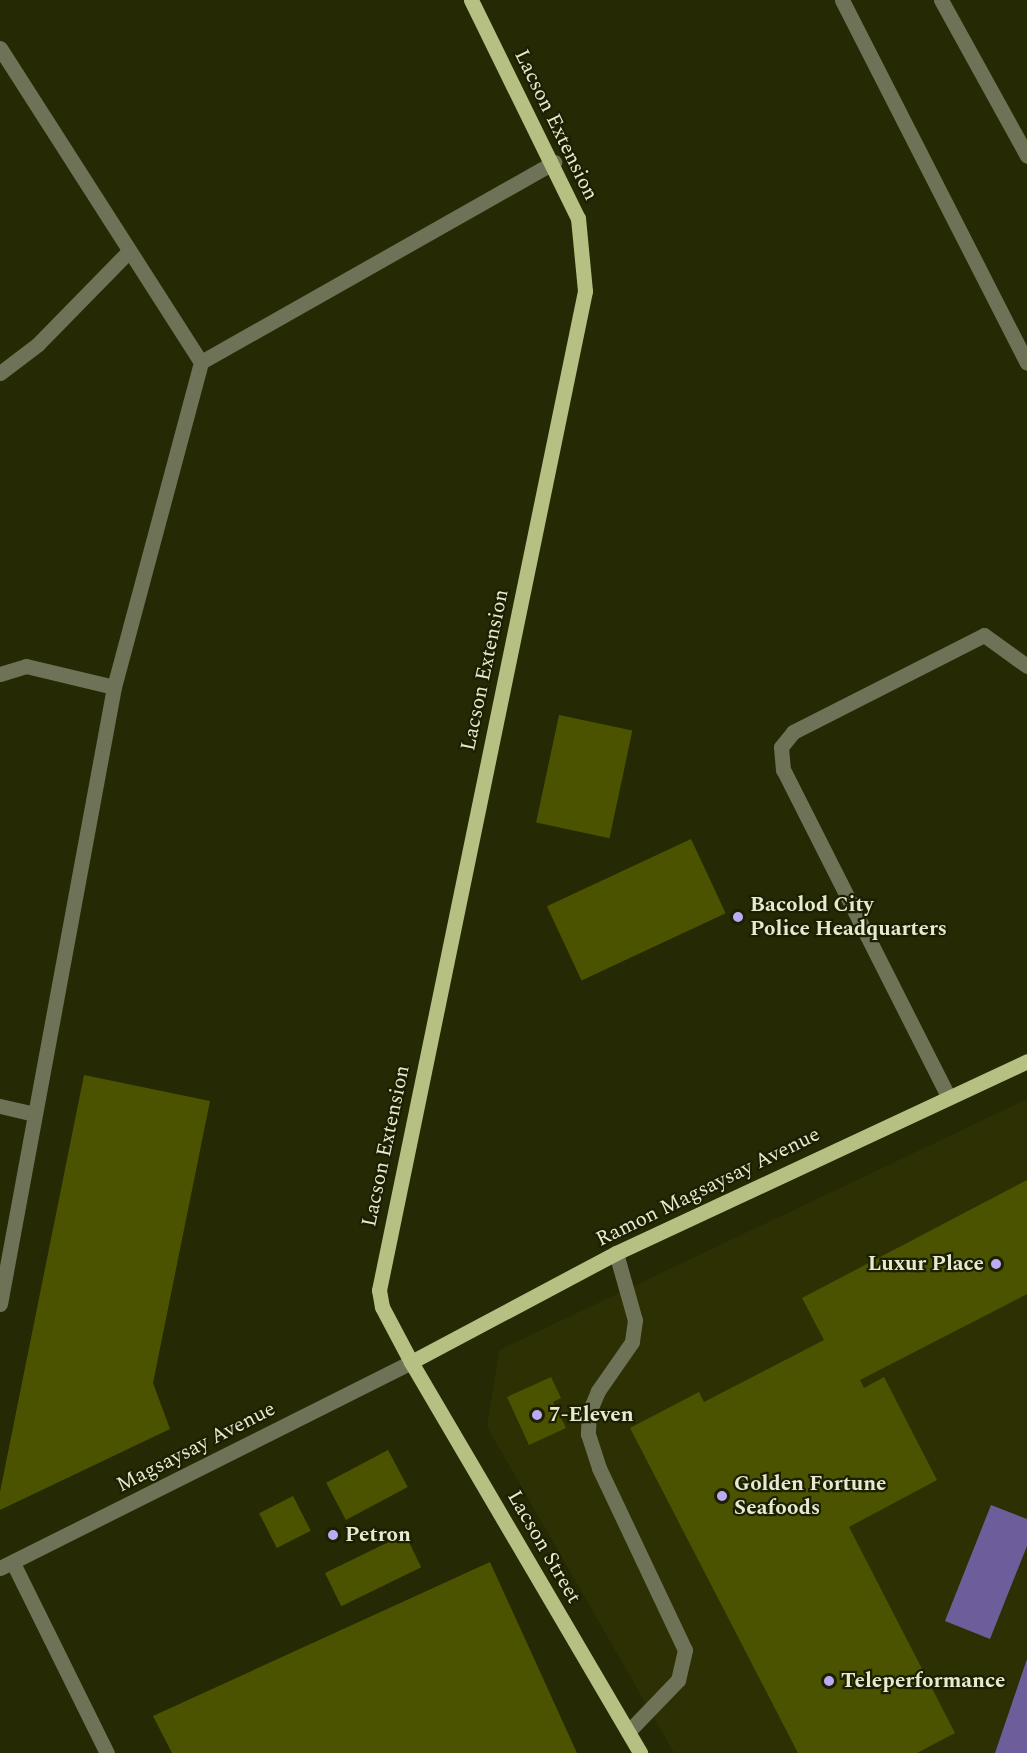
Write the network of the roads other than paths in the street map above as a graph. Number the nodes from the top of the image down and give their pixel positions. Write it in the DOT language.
graph roads {
  1 [pos="471,0"];
  2 [pos="842,0"];
  3 [pos="941,0"];
  4 [pos="0,48"];
  5 [pos="1027,156"];
  6 [pos="554,162"];
  7 [pos="128,253"];
  8 [pos="201,362"];
  9 [pos="1027,363"];
  10 [pos="0,373"];
  11 [pos="1027,666"];
  12 [pos="0,674"];
  13 [pos="114,687"];
  14 [pos="1027,1061"];
  15 [pos="948,1096"];
  16 [pos="0,1106"];
  17 [pos="34,1114"];
  18 [pos="616,1254"];
  19 [pos="0,1304"];
  20 [pos="411,1362"];
  21 [pos="6,1565"];
  22 [pos="628,1732"];
  23 [pos="107,1753"];
  24 [pos="640,1753"];
  1 -- 6 [label="main road, Lacson Extension"];
  2 -- 9 [label="street"];
  3 -- 5 [label="street"];
  4 -- 7 [label="street"];
  6 -- 8 [label="street"];
  6 -- 20 [label="main road, Lacson Extension"];
  7 -- 8 [label="street"];
  7 -- 10 [label="street"];
  8 -- 13 [label="street"];
  11 -- 15 [label="street"];
  12 -- 13 [label="street"];
  13 -- 17 [label="street"];
  14 -- 15 [label="main road, Ramon Magsaysay Avenue"];
  15 -- 18 [label="main road, Ramon Magsaysay Avenue"];
  16 -- 17 [label="street"];
  17 -- 19 [label="street"];
  18 -- 20 [label="main road, Ramon Magsaysay Avenue"];
  18 -- 22 [label="street"];
  20 -- 21 [label="street, Magsaysay Avenue"];
  20 -- 22 [label="main road, Lacson Street"];
  21 -- 23 [label="street"];
  22 -- 24 [label="main road, Lacson Street"];
}
